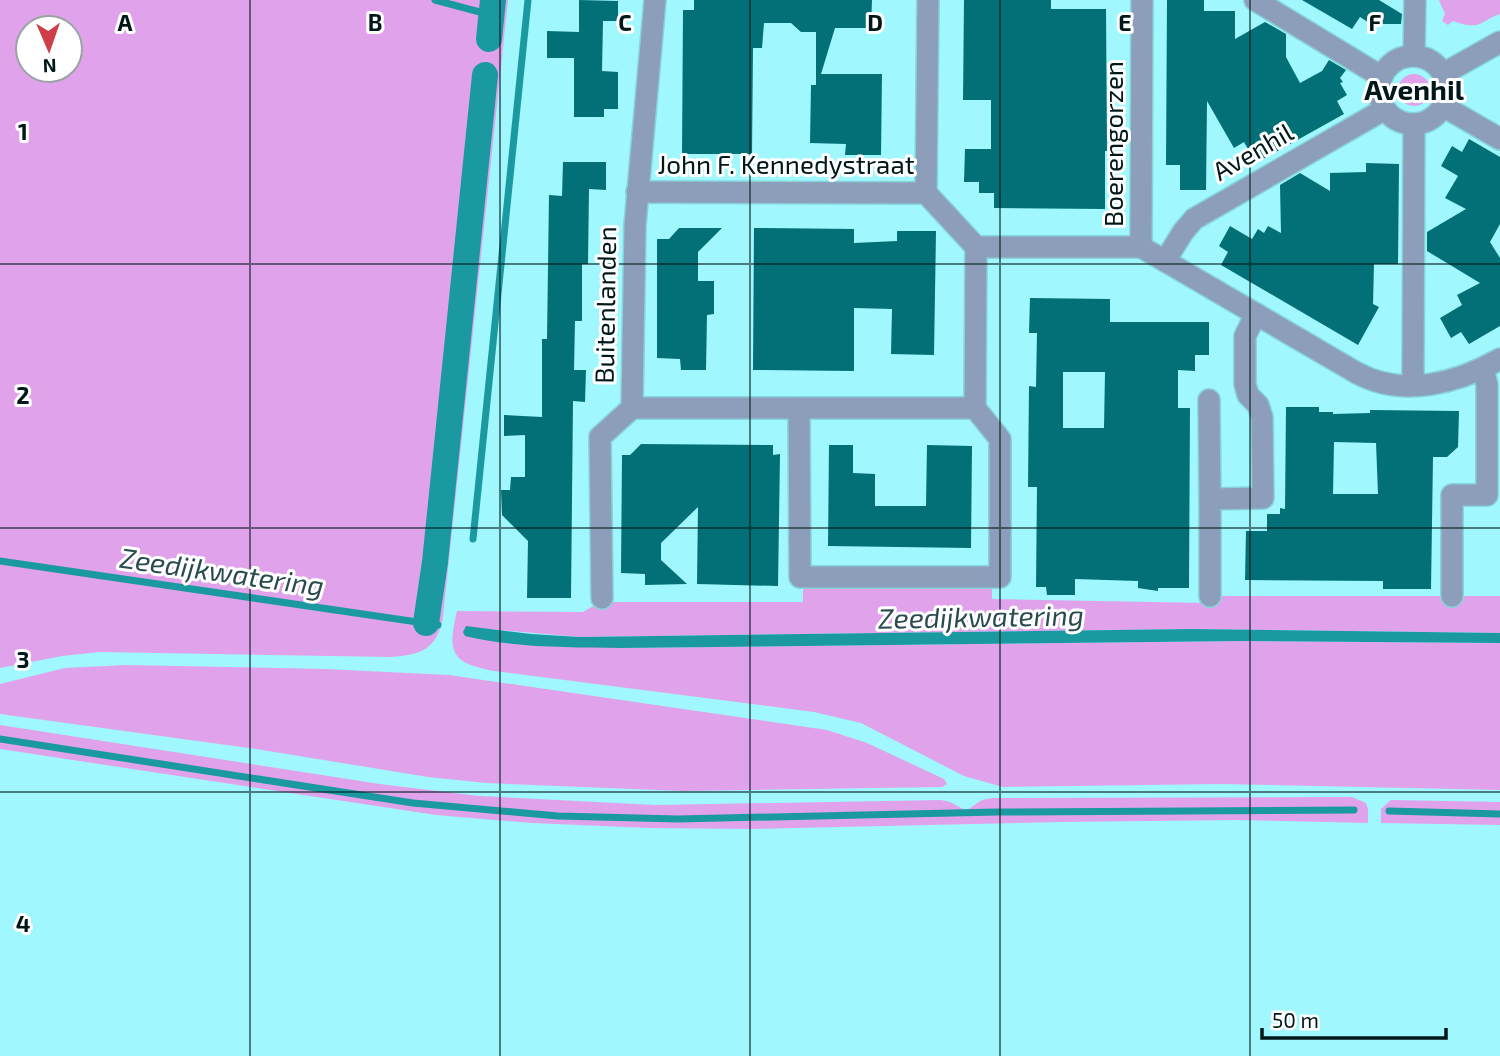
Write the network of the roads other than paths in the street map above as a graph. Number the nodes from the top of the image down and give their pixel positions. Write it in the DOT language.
graph roads {
  1 [pos="655,0"];
  2 [pos="928,0"];
  3 [pos="1142,0"];
  4 [pos="1255,0"];
  5 [pos="1415,0"];
  6 [pos="1500,42"];
  7 [pos="1414,56"];
  8 [pos="1443,74"];
  9 [pos="1382,77"];
  10 [pos="1443,106"];
  11 [pos="1385,109"];
  12 [pos="1414,124"];
  13 [pos="1500,139"];
  14 [pos="637,192"];
  15 [pos="926,193"];
  16 [pos="976,247"];
  17 [pos="1141,247"];
  18 [pos="1165,261"];
  19 [pos="1256,314"];
  20 [pos="1491,363"];
  21 [pos="1413,384"];
  22 [pos="1209,400"];
  23 [pos="632,408"];
  24 [pos="799,408"];
  25 [pos="975,408"];
  26 [pos="1210,499"];
  27 [pos="1210,596"];
  28 [pos="1452,596"];
  29 [pos="601,598"];
  1 -- 14 [label="street, Buitenlanden"];
  2 -- 15 [label="street"];
  3 -- 17 [label="street, Boerengorzen"];
  4 -- 9 [label="street"];
  5 -- 7 [label="street"];
  6 -- 8 [label="street"];
  7 -- 8 [label="street"];
  7 -- 9 [label="street"];
  8 -- 10 [label="street"];
  9 -- 11 [label="street"];
  10 -- 12 [label="street"];
  10 -- 13 [label="street"];
  11 -- 12 [label="street"];
  11 -- 18 [label="street, Avenhil"];
  12 -- 21 [label="street"];
  14 -- 15 [label="street, John F. Kennedystraat"];
  14 -- 23 [label="street, Buitenlanden"];
  15 -- 16 [label="street, John F. Kennedystraat"];
  16 -- 17 [label="street"];
  16 -- 25 [label="street"];
  17 -- 18 [label="street"];
  18 -- 19 [label="street"];
  19 -- 21 [label="street"];
  19 -- 26 [label="street"];
  20 -- 21 [label="street"];
  20 -- 28 [label="street"];
  22 -- 26 [label="street"];
  23 -- 24 [label="street"];
  23 -- 29 [label="street, Buitenlanden"];
  24 -- 25 [label="street"];
  24 -- 25 [label="street"];
  26 -- 27 [label="street"];
}
